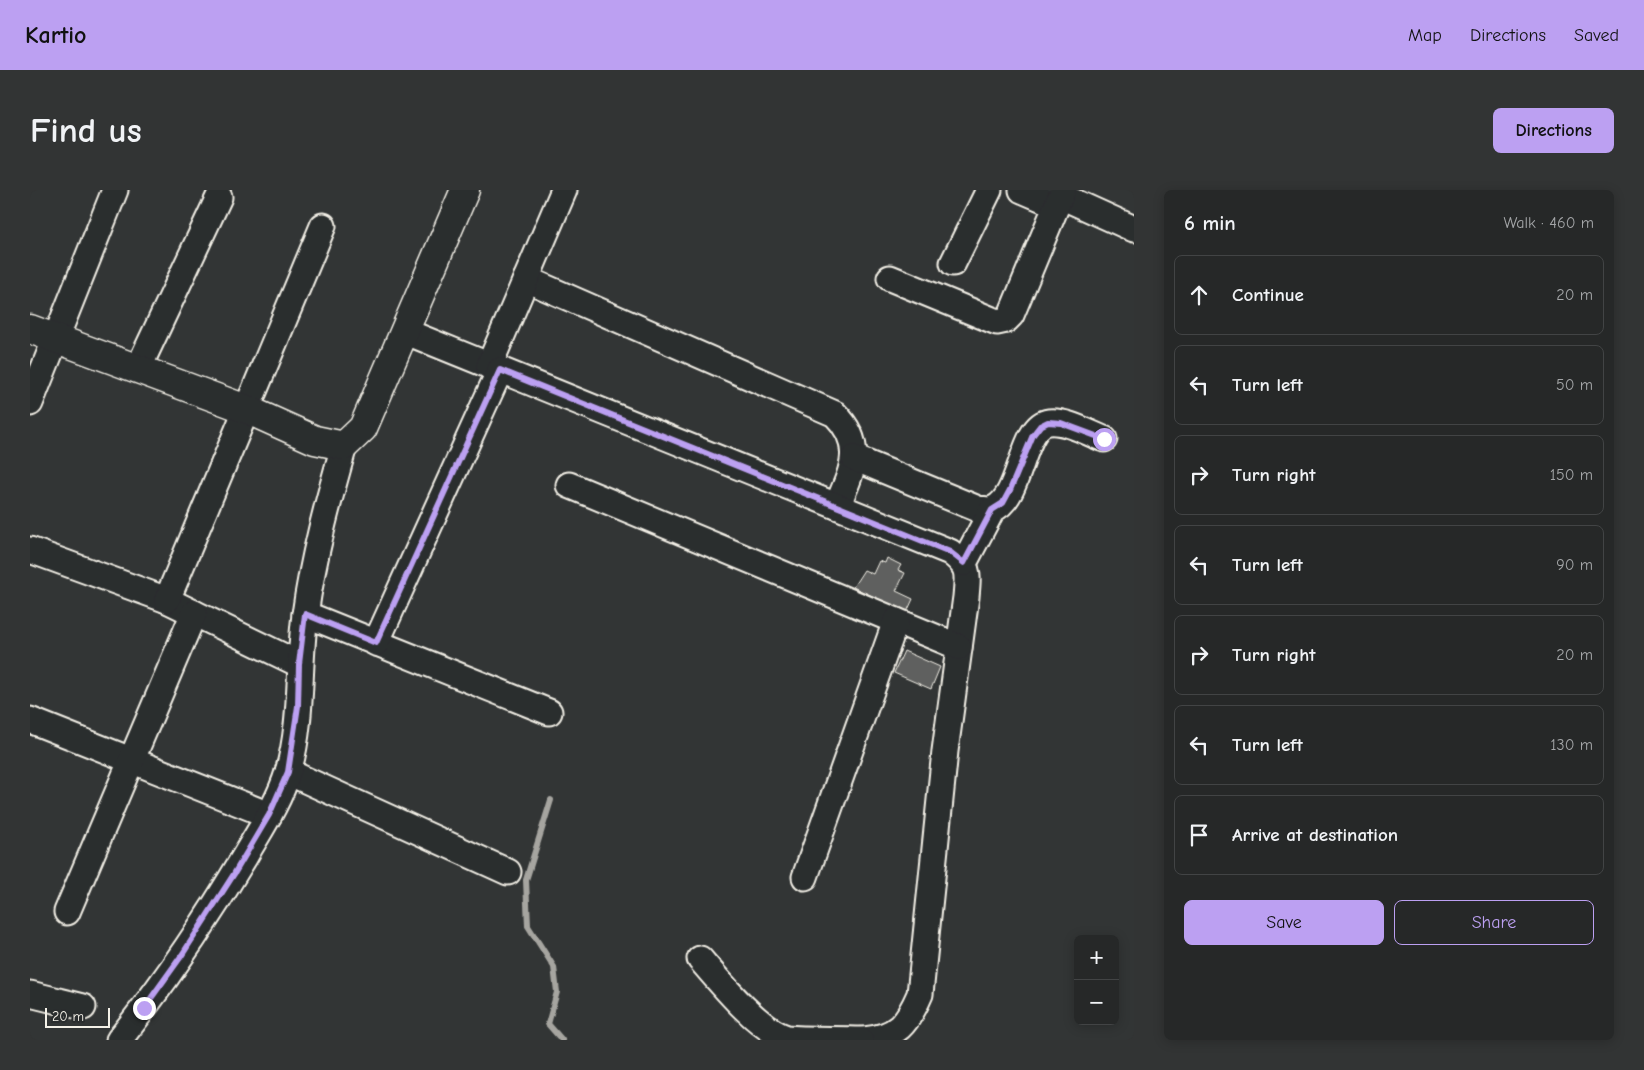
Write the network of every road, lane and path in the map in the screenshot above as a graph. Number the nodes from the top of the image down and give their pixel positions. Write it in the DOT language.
graph roads {
  1 [pos="115,190"];
  2 [pos="465,190"];
  3 [pos="564,190"];
  4 [pos="989,190"];
  5 [pos="1022,190"];
  6 [pos="219,197"];
  7 [pos="1060,197"];
  8 [pos="322,226"];
  9 [pos="1134,229"];
  10 [pos="954,263"];
  11 [pos="890,278"];
  12 [pos="526,279"];
  13 [pos="30,329"];
  14 [pos="404,331"];
  15 [pos="55,339"];
  16 [pos="495,368"];
  17 [pos="138,369"];
  18 [pos="30,403"];
  19 [pos="246,409"];
  20 [pos="1104,439"];
  21 [pos="344,446"];
  22 [pos="854,458"];
  23 [pos="569,485"];
  24 [pos="837,506"];
  25 [pos="992,510"];
  26 [pos="30,550"];
  27 [pos="964,563"];
  28 [pos="167,600"];
  29 [pos="194,613"];
  30 [pos="305,614"];
  31 [pos="896,621"];
  32 [pos="376,643"];
  33 [pos="959,647"];
  34 [pos="299,664"];
  35 [pos="549,712"];
  36 [pos="30,720"];
  37 [pos="131,761"];
  38 [pos="288,772"];
  39 [pos="269,815"];
  40 [pos="508,872"];
  41 [pos="805,877"];
  42 [pos="67,912"];
  43 [pos="700,959"];
  44 [pos="30,994"];
  45 [pos="83,1007"];
  46 [pos="119,1040"];
  47 [pos="862,1040"];
  1 -- 15 [label="street"];
  2 -- 14 [label="street"];
  3 -- 12 [label="street"];
  4 -- 10 [label="street"];
  5 -- 7 [label="street"];
  6 -- 17 [label="street"];
  7 -- 9 [label="street"];
  7 -- 11 [label="street"];
  8 -- 19 [label="street"];
  12 -- 16 [label="street"];
  12 -- 22 [label="street"];
  13 -- 15 [label="street"];
  14 -- 16 [label="street"];
  14 -- 21 [label="street"];
  15 -- 17 [label="street"];
  15 -- 18 [label="street"];
  16 -- 24 [label="street"];
  16 -- 32 [label="street"];
  17 -- 19 [label="street"];
  19 -- 21 [label="street"];
  19 -- 28 [label="street"];
  20 -- 25 [label="street"];
  21 -- 30 [label="street"];
  22 -- 24 [label="street"];
  22 -- 25 [label="street"];
  23 -- 31 [label="street"];
  24 -- 27 [label="street"];
  25 -- 27 [label="street"];
  26 -- 28 [label="street"];
  27 -- 33 [label="street"];
  28 -- 29 [label="street"];
  29 -- 34 [label="street"];
  29 -- 37 [label="street"];
  30 -- 32 [label="street"];
  30 -- 34 [label="street"];
  31 -- 33 [label="street"];
  31 -- 41 [label="street"];
  32 -- 35 [label="street"];
  33 -- 47 [label="street"];
  34 -- 38 [label="street"];
  36 -- 37 [label="street"];
  37 -- 39 [label="street"];
  37 -- 42 [label="street"];
  38 -- 39 [label="street"];
  38 -- 40 [label="street"];
  39 -- 46 [label="street"];
  43 -- 47 [label="street"];
  44 -- 45 [label="street"];
}
